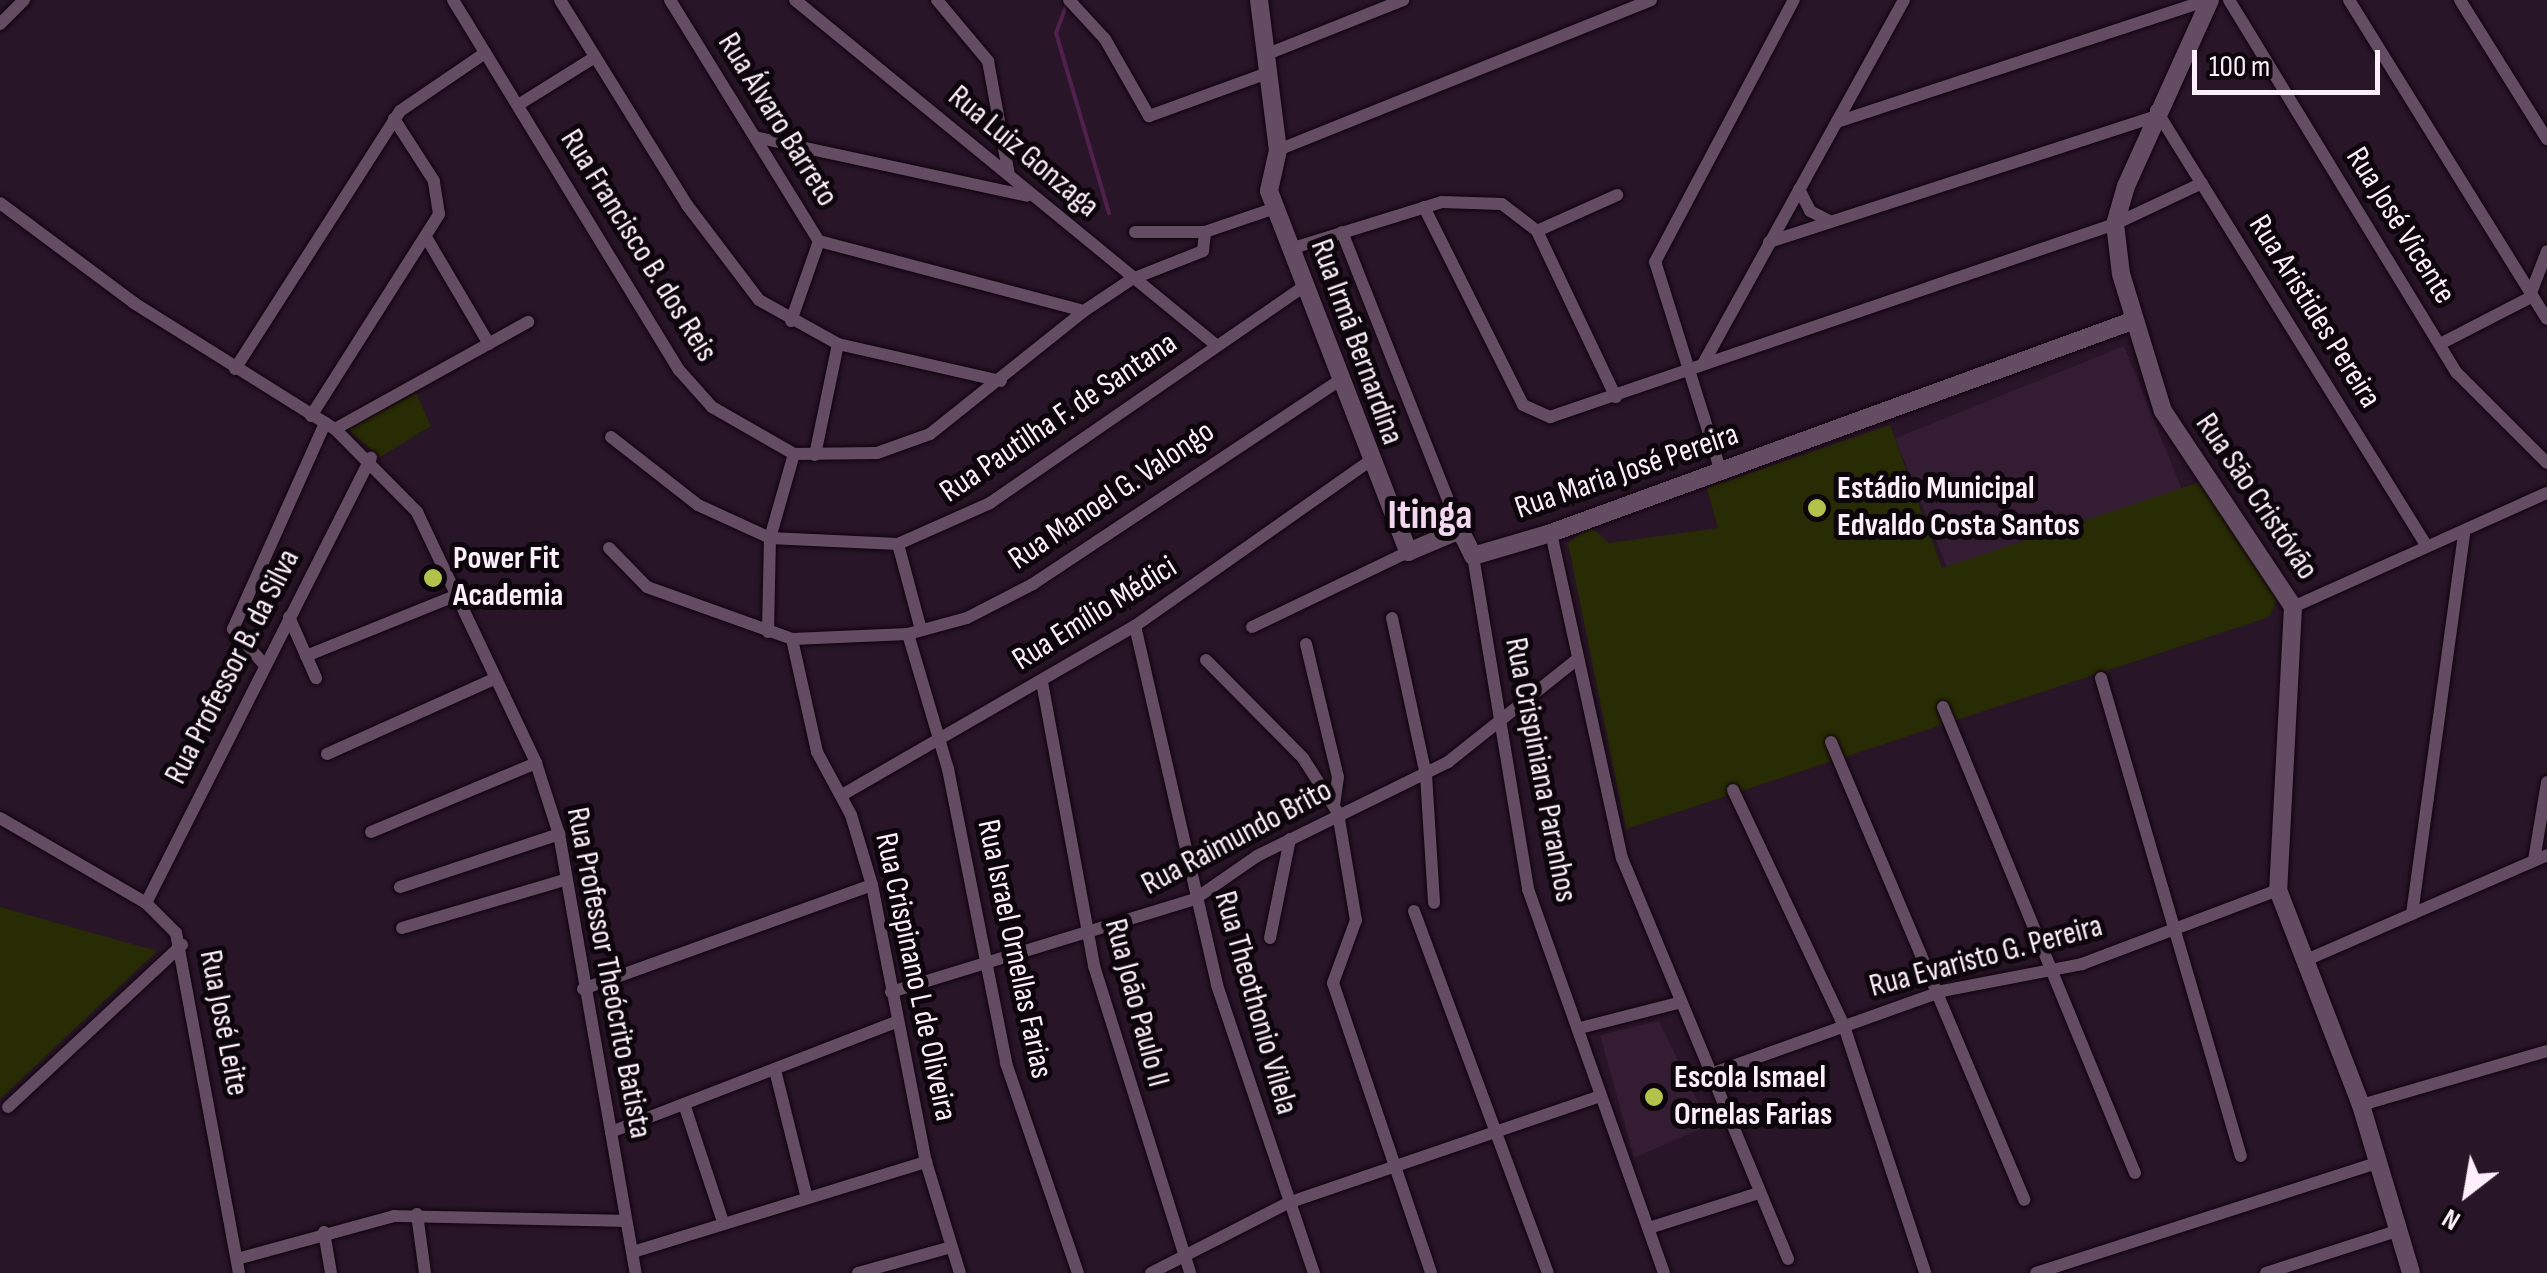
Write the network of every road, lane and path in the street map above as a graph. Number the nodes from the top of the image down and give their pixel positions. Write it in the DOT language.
graph roads {
  1 [pos="24,0"];
  2 [pos="452,0"];
  3 [pos="670,0"];
  4 [pos="795,0"];
  5 [pos="937,0"];
  6 [pos="1403,0"];
  7 [pos="1652,0"];
  8 [pos="1794,0"];
  9 [pos="1904,0"];
  10 [pos="2208,0"];
  11 [pos="2229,0"];
  12 [pos="2349,0"];
  13 [pos="2460,0"];
  14 [pos="1070,1"];
  15 [pos="1262,1"];
  16 [pos="567,3"];
  17 [pos="0,24"];
  18 [pos="485,53"];
  19 [pos="595,57"];
  20 [pos="1267,64"];
  21 [pos="518,105"];
  22 [pos="2152,113"];
  23 [pos="394,119"];
  24 [pos="1837,122"];
  25 [pos="755,137"];
  26 [pos="2547,139"];
  27 [pos="1278,150"];
  28 [pos="1009,175"];
  29 [pos="2202,184"];
  30 [pos="1799,189"];
  31 [pos="1617,195"];
  32 [pos="1030,197"];
  33 [pos="0,204"];
  34 [pos="1424,206"];
  35 [pos="1275,208"];
  36 [pos="1830,221"];
  37 [pos="2116,224"];
  38 [pos="1536,231"];
  39 [pos="1135,232"];
  40 [pos="1205,232"];
  41 [pos="1342,232"];
  42 [pos="426,237"];
  43 [pos="819,241"];
  44 [pos="1769,242"];
  45 [pos="1290,249"];
  46 [pos="2547,252"];
  47 [pos="1132,278"];
  48 [pos="1302,288"];
  49 [pos="2529,298"];
  50 [pos="1084,310"];
  51 [pos="2547,319"];
  52 [pos="791,321"];
  53 [pos="528,322"];
  54 [pos="2129,322"];
  55 [pos="489,344"];
  56 [pos="838,344"];
  57 [pos="2440,344"];
  58 [pos="1216,346"];
  59 [pos="1703,364"];
  60 [pos="235,369"];
  61 [pos="1685,370"];
  62 [pos="1001,381"];
  63 [pos="1336,382"];
  64 [pos="1616,397"];
  65 [pos="311,416"];
  66 [pos="330,426"];
  67 [pos="611,437"];
  68 [pos="794,454"];
  69 [pos="815,455"];
  70 [pos="372,458"];
  71 [pos="1368,462"];
  72 [pos="2547,463"];
  73 [pos="1721,472"];
  74 [pos="2547,493"];
  75 [pos="1460,530"];
  76 [pos="1551,533"];
  77 [pos="2464,533"];
  78 [pos="770,538"];
  79 [pos="898,544"];
  80 [pos="2426,545"];
  81 [pos="609,548"];
  82 [pos="1408,552"];
  83 [pos="1473,556"];
  84 [pos="457,594"];
  85 [pos="2294,607"];
  86 [pos="289,617"];
  87 [pos="1392,618"];
  88 [pos="1135,626"];
  89 [pos="1252,627"];
  90 [pos="768,632"];
  91 [pos="915,632"];
  92 [pos="792,639"];
  93 [pos="1306,644"];
  94 [pos="306,656"];
  95 [pos="1206,660"];
  96 [pos="1575,661"];
  97 [pos="262,662"];
  98 [pos="316,678"];
  99 [pos="496,678"];
  100 [pos="2102,678"];
  101 [pos="1042,682"];
  102 [pos="1944,707"];
  103 [pos="1500,725"];
  104 [pos="940,736"];
  105 [pos="1831,742"];
  106 [pos="327,754"];
  107 [pos="536,763"];
  108 [pos="1426,775"];
  109 [pos="2547,782"];
  110 [pos="1734,790"];
  111 [pos="842,794"];
  112 [pos="1336,808"];
  113 [pos="0,818"];
  114 [pos="371,832"];
  115 [pos="559,834"];
  116 [pos="1290,838"];
  117 [pos="2541,858"];
  118 [pos="567,878"];
  119 [pos="872,885"];
  120 [pos="400,887"];
  121 [pos="2278,890"];
  122 [pos="1195,899"];
  123 [pos="146,903"];
  124 [pos="1434,903"];
  125 [pos="1414,910"];
  126 [pos="2412,914"];
  127 [pos="402,928"];
  128 [pos="2173,929"];
  129 [pos="1088,936"];
  130 [pos="1270,938"];
  131 [pos="182,945"];
  132 [pos="2306,960"];
  133 [pos="2046,967"];
  134 [pos="984,968"];
  135 [pos="583,988"];
  136 [pos="1942,990"];
  137 [pos="890,992"];
  138 [pos="1678,1003"];
  139 [pos="896,1022"];
  140 [pos="1844,1026"];
  141 [pos="1580,1028"];
  142 [pos="2547,1051"];
  143 [pos="775,1070"];
  144 [pos="1708,1075"];
  145 [pos="1600,1096"];
  146 [pos="684,1104"];
  147 [pos="2361,1105"];
  148 [pos="8,1107"];
  149 [pos="611,1132"];
  150 [pos="1493,1136"];
  151 [pos="2241,1156"];
  152 [pos="926,1162"];
  153 [pos="2376,1163"];
  154 [pos="1391,1173"];
  155 [pos="2135,1173"];
  156 [pos="1759,1193"];
  157 [pos="807,1198"];
  158 [pos="2024,1200"];
  159 [pos="1288,1203"];
  160 [pos="417,1214"];
  161 [pos="625,1221"];
  162 [pos="723,1222"];
  163 [pos="1649,1228"];
  164 [pos="2397,1231"];
  165 [pos="324,1232"];
  166 [pos="951,1247"];
  167 [pos="633,1252"];
  168 [pos="1184,1257"];
  169 [pos="1788,1259"];
  170 [pos="238,1266"];
  171 [pos="332,1273"];
  172 [pos="425,1273"];
  173 [pos="636,1273"];
  174 [pos="858,1273"];
  175 [pos="960,1273"];
  176 [pos="1078,1273"];
  177 [pos="1151,1273"];
  178 [pos="1190,1273"];
  179 [pos="1314,1273"];
  180 [pos="1431,1273"];
  181 [pos="1548,1273"];
  182 [pos="1664,1273"];
  183 [pos="1925,1273"];
  184 [pos="2036,1273"];
  185 [pos="2266,1273"];
  186 [pos="2411,1273"];
  1 -- 17 [label="street"];
  2 -- 18 [label="street, Rua Francisco B. dos Reis"];
  3 -- 25 [label="street, Rua Álvaro Barreto"];
  4 -- 28 [label="street, Rua Luiz Gonzaga"];
  5 -- 28 [label="street"];
  6 -- 20 [label="street"];
  7 -- 27 [label="street"];
  8 -- 61 [label="street"];
  9 -- 24 [label="street"];
  10 -- 22 [label="main road, Rua São Cristóvão"];
  10 -- 24 [label="street"];
  11 -- 57 [label="street, Rua José Vicente"];
  12 -- 49 [label="street"];
  13 -- 26 [label="street"];
  14 -- 20 [label="street"];
  15 -- 20 [label="main road, Rua Irmã Bernardina"];
  16 -- 19 [label="street"];
  18 -- 21 [label="street, Rua Francisco B. dos Reis"];
  18 -- 23 [label="street"];
  19 -- 21 [label="street"];
  19 -- 52 [label="street"];
  20 -- 27 [label="main road, Rua Irmã Bernardina"];
  21 -- 68 [label="street, Rua Francisco B. dos Reis"];
  22 -- 29 [label="street, Rua Aristides Pereira"];
  22 -- 36 [label="street"];
  22 -- 37 [label="main road, Rua São Cristóvão"];
  23 -- 42 [label="street"];
  23 -- 60 [label="street"];
  24 -- 30 [label="street"];
  25 -- 32 [label="street"];
  25 -- 43 [label="street, Rua Álvaro Barreto"];
  27 -- 35 [label="main road, Rua Irmã Bernardina"];
  28 -- 32 [label="street, Rua Luiz Gonzaga"];
  29 -- 37 [label="street"];
  29 -- 80 [label="street, Rua Aristides Pereira"];
  30 -- 36 [label="street"];
  30 -- 44 [label="street"];
  31 -- 38 [label="street"];
  32 -- 47 [label="street, Rua Luiz Gonzaga"];
  33 -- 60 [label="street, Rua Professor Theócrito Batista"];
  34 -- 38 [label="street"];
  34 -- 41 [label="street"];
  34 -- 64 [label="street"];
  35 -- 40 [label="street"];
  35 -- 45 [label="main road, Rua Irmã Bernardina"];
  36 -- 44 [label="street"];
  37 -- 54 [label="main road, Rua São Cristóvão"];
  37 -- 59 [label="street"];
  38 -- 64 [label="street"];
  39 -- 40 [label="street"];
  40 -- 47 [label="street, Rua Francisco B. dos Reis"];
  41 -- 45 [label="street"];
  41 -- 75 [label="street"];
  42 -- 55 [label="street"];
  42 -- 65 [label="street"];
  43 -- 50 [label="street, Rua Álvaro Barreto"];
  43 -- 52 [label="street"];
  44 -- 59 [label="street"];
  45 -- 48 [label="main road, Rua Irmã Bernardina"];
  46 -- 49 [label="street"];
  47 -- 50 [label="street, Rua Francisco B. dos Reis"];
  47 -- 58 [label="street, Rua Luiz Gonzaga"];
  48 -- 58 [label="street, Rua Pautilha F. de Santana"];
  48 -- 63 [label="main road, Rua Irmã Bernardina"];
  49 -- 51 [label="street"];
  49 -- 57 [label="street"];
  50 -- 62 [label="street, Rua Francisco B. dos Reis"];
  52 -- 56 [label="street"];
  53 -- 55 [label="street"];
  54 -- 73 [label="main road, Rua Maria José Pereira"];
  54 -- 85 [label="main road, Rua São Cristóvão"];
  55 -- 66 [label="street"];
  56 -- 62 [label="street"];
  56 -- 69 [label="street"];
  57 -- 72 [label="street, Rua José Vicente"];
  58 -- 79 [label="street, Rua Pautilha F. de Santana"];
  59 -- 61 [label="street"];
  60 -- 65 [label="street, Rua Professor Theócrito Batista"];
  61 -- 64 [label="street"];
  61 -- 73 [label="street"];
  62 -- 69 [label="street, Rua Francisco B. dos Reis"];
  63 -- 71 [label="main road, Rua Irmã Bernardina"];
  63 -- 91 [label="street, Rua Manoel G. Valongo"];
  65 -- 66 [label="street, Rua Professor Theócrito Batista"];
  66 -- 70 [label="street, Rua Professor Theócrito Batista"];
  66 -- 97 [label="street"];
  67 -- 78 [label="street"];
  68 -- 69 [label="street, Rua Francisco B. dos Reis"];
  68 -- 78 [label="street"];
  70 -- 84 [label="street, Rua Professor Theócrito Batista"];
  70 -- 86 [label="street, Rua Professor B. da Silva"];
  71 -- 82 [label="main road, Rua Irmã Bernardina"];
  71 -- 88 [label="street, Rua Emílio Médici"];
  73 -- 76 [label="main road, Rua Maria José Pereira"];
  74 -- 77 [label="street"];
  75 -- 82 [label="main road"];
  75 -- 83 [label="main road"];
  76 -- 83 [label="main road, Rua Maria José Pereira"];
  76 -- 96 [label="street"];
  77 -- 80 [label="street"];
  77 -- 126 [label="street"];
  78 -- 79 [label="street, Rua Pautilha F. de Santana"];
  78 -- 90 [label="street"];
  79 -- 91 [label="street, Rua Israel Ornellas Farias"];
  80 -- 85 [label="street"];
  81 -- 90 [label="street, Rua Manoel G. Valongo"];
  82 -- 89 [label="street"];
  83 -- 103 [label="street, Rua Crispiniana Paranhos"];
  84 -- 94 [label="street"];
  84 -- 99 [label="street, Rua Professor Theócrito Batista"];
  85 -- 121 [label="main road, Rua São Cristóvão"];
  86 -- 94 [label="street"];
  86 -- 97 [label="street, Rua Professor B. da Silva"];
  87 -- 108 [label="street"];
  88 -- 101 [label="street, Rua Emílio Médici"];
  88 -- 122 [label="street, Rua Theothonio Vilela"];
  90 -- 92 [label="street, Rua Manoel G. Valongo"];
  91 -- 92 [label="street, Rua Manoel G. Valongo"];
  91 -- 104 [label="street, Rua Israel Ornellas Farias"];
  92 -- 111 [label="street, Rua Crispinano L de Oliveira"];
  93 -- 112 [label="street"];
  94 -- 98 [label="street"];
  95 -- 112 [label="street"];
  96 -- 103 [label="street, Rua Raimundo Brito"];
  96 -- 138 [label="street"];
  97 -- 123 [label="street, Rua Professor B. da Silva"];
  99 -- 106 [label="street"];
  99 -- 107 [label="street, Rua Professor Theócrito Batista"];
  100 -- 128 [label="street"];
  101 -- 104 [label="street, Rua Emílio Médici"];
  101 -- 129 [label="street, Rua João Paulo II"];
  102 -- 133 [label="street"];
  103 -- 108 [label="street, Rua Raimundo Brito"];
  103 -- 141 [label="street, Rua Crispiniana Paranhos"];
  104 -- 111 [label="street, Rua Emílio Médici"];
  104 -- 134 [label="street, Rua Israel Ornellas Farias"];
  105 -- 136 [label="street"];
  107 -- 114 [label="street"];
  107 -- 115 [label="street, Rua Professor Theócrito Batista"];
  108 -- 112 [label="street, Rua Raimundo Brito"];
  108 -- 124 [label="street"];
  109 -- 117 [label="street"];
  110 -- 140 [label="street"];
  111 -- 119 [label="street, Rua Crispinano L de Oliveira"];
  112 -- 116 [label="street, Rua Raimundo Brito"];
  112 -- 154 [label="street"];
  113 -- 123 [label="street, Rua José Leite"];
  115 -- 118 [label="street, Rua Professor Theócrito Batista"];
  115 -- 120 [label="street"];
  116 -- 122 [label="street, Rua Raimundo Brito"];
  116 -- 130 [label="street"];
  117 -- 126 [label="street"];
  118 -- 127 [label="street"];
  118 -- 135 [label="street, Rua Professor Theócrito Batista"];
  119 -- 135 [label="street"];
  119 -- 137 [label="street, Rua Crispinano L de Oliveira"];
  121 -- 128 [label="street, Rua Evaristo G. Pereira"];
  121 -- 132 [label="main road, Rua São Cristóvão"];
  122 -- 129 [label="street, Rua Raimundo Brito"];
  122 -- 159 [label="street, Rua Theothonio Vilela"];
  123 -- 131 [label="street, Rua José Leite"];
  125 -- 150 [label="street"];
  126 -- 132 [label="street"];
  128 -- 133 [label="street, Rua Evaristo G. Pereira"];
  128 -- 151 [label="street"];
  129 -- 134 [label="street, Rua Raimundo Brito"];
  129 -- 168 [label="street, Rua João Paulo II"];
  131 -- 148 [label="street"];
  131 -- 170 [label="street, Rua José Leite"];
  132 -- 147 [label="main road, Rua São Cristóvão"];
  133 -- 136 [label="street, Rua Evaristo G. Pereira"];
  133 -- 155 [label="street"];
  134 -- 137 [label="street, Rua Raimundo Brito"];
  134 -- 176 [label="street, Rua Israel Ornellas Farias"];
  135 -- 149 [label="street, Rua Professor Theócrito Batista"];
  136 -- 140 [label="street, Rua Evaristo G. Pereira"];
  136 -- 158 [label="street"];
  137 -- 139 [label="street, Rua Crispinano L de Oliveira"];
  138 -- 141 [label="street"];
  138 -- 144 [label="street"];
  139 -- 143 [label="street"];
  139 -- 152 [label="street, Rua Crispinano L de Oliveira"];
  140 -- 144 [label="street, Rua Evaristo G. Pereira"];
  140 -- 183 [label="street"];
  141 -- 145 [label="street, Rua Crispiniana Paranhos"];
  142 -- 147 [label="street"];
  143 -- 146 [label="street"];
  143 -- 157 [label="street"];
  144 -- 156 [label="street"];
  145 -- 150 [label="street"];
  145 -- 163 [label="street, Rua Crispiniana Paranhos"];
  146 -- 149 [label="street"];
  146 -- 162 [label="street"];
  147 -- 153 [label="main road, Rua São Cristóvão"];
  149 -- 161 [label="street, Rua Professor Theócrito Batista"];
  150 -- 154 [label="street"];
  150 -- 181 [label="street"];
  152 -- 157 [label="street"];
  152 -- 166 [label="street, Rua Crispinano L de Oliveira"];
  153 -- 164 [label="main road, Rua São Cristóvão"];
  153 -- 184 [label="street"];
  154 -- 159 [label="street"];
  154 -- 180 [label="street"];
  156 -- 163 [label="street"];
  156 -- 169 [label="street"];
  157 -- 162 [label="street"];
  159 -- 168 [label="street"];
  159 -- 179 [label="street, Rua Theothonio Vilela"];
  160 -- 161 [label="street"];
  160 -- 165 [label="street"];
  160 -- 172 [label="street"];
  161 -- 167 [label="street, Rua Professor Theócrito Batista"];
  162 -- 167 [label="street"];
  163 -- 182 [label="street, Rua Crispiniana Paranhos"];
  164 -- 185 [label="street"];
  164 -- 186 [label="main road, Rua São Cristóvão"];
  165 -- 170 [label="street"];
  165 -- 171 [label="street"];
  166 -- 174 [label="street"];
  166 -- 175 [label="street, Rua Crispinano L de Oliveira"];
  167 -- 173 [label="street, Rua Professor Theócrito Batista"];
  168 -- 177 [label="street"];
  168 -- 178 [label="street, Rua João Paulo II"];
}
